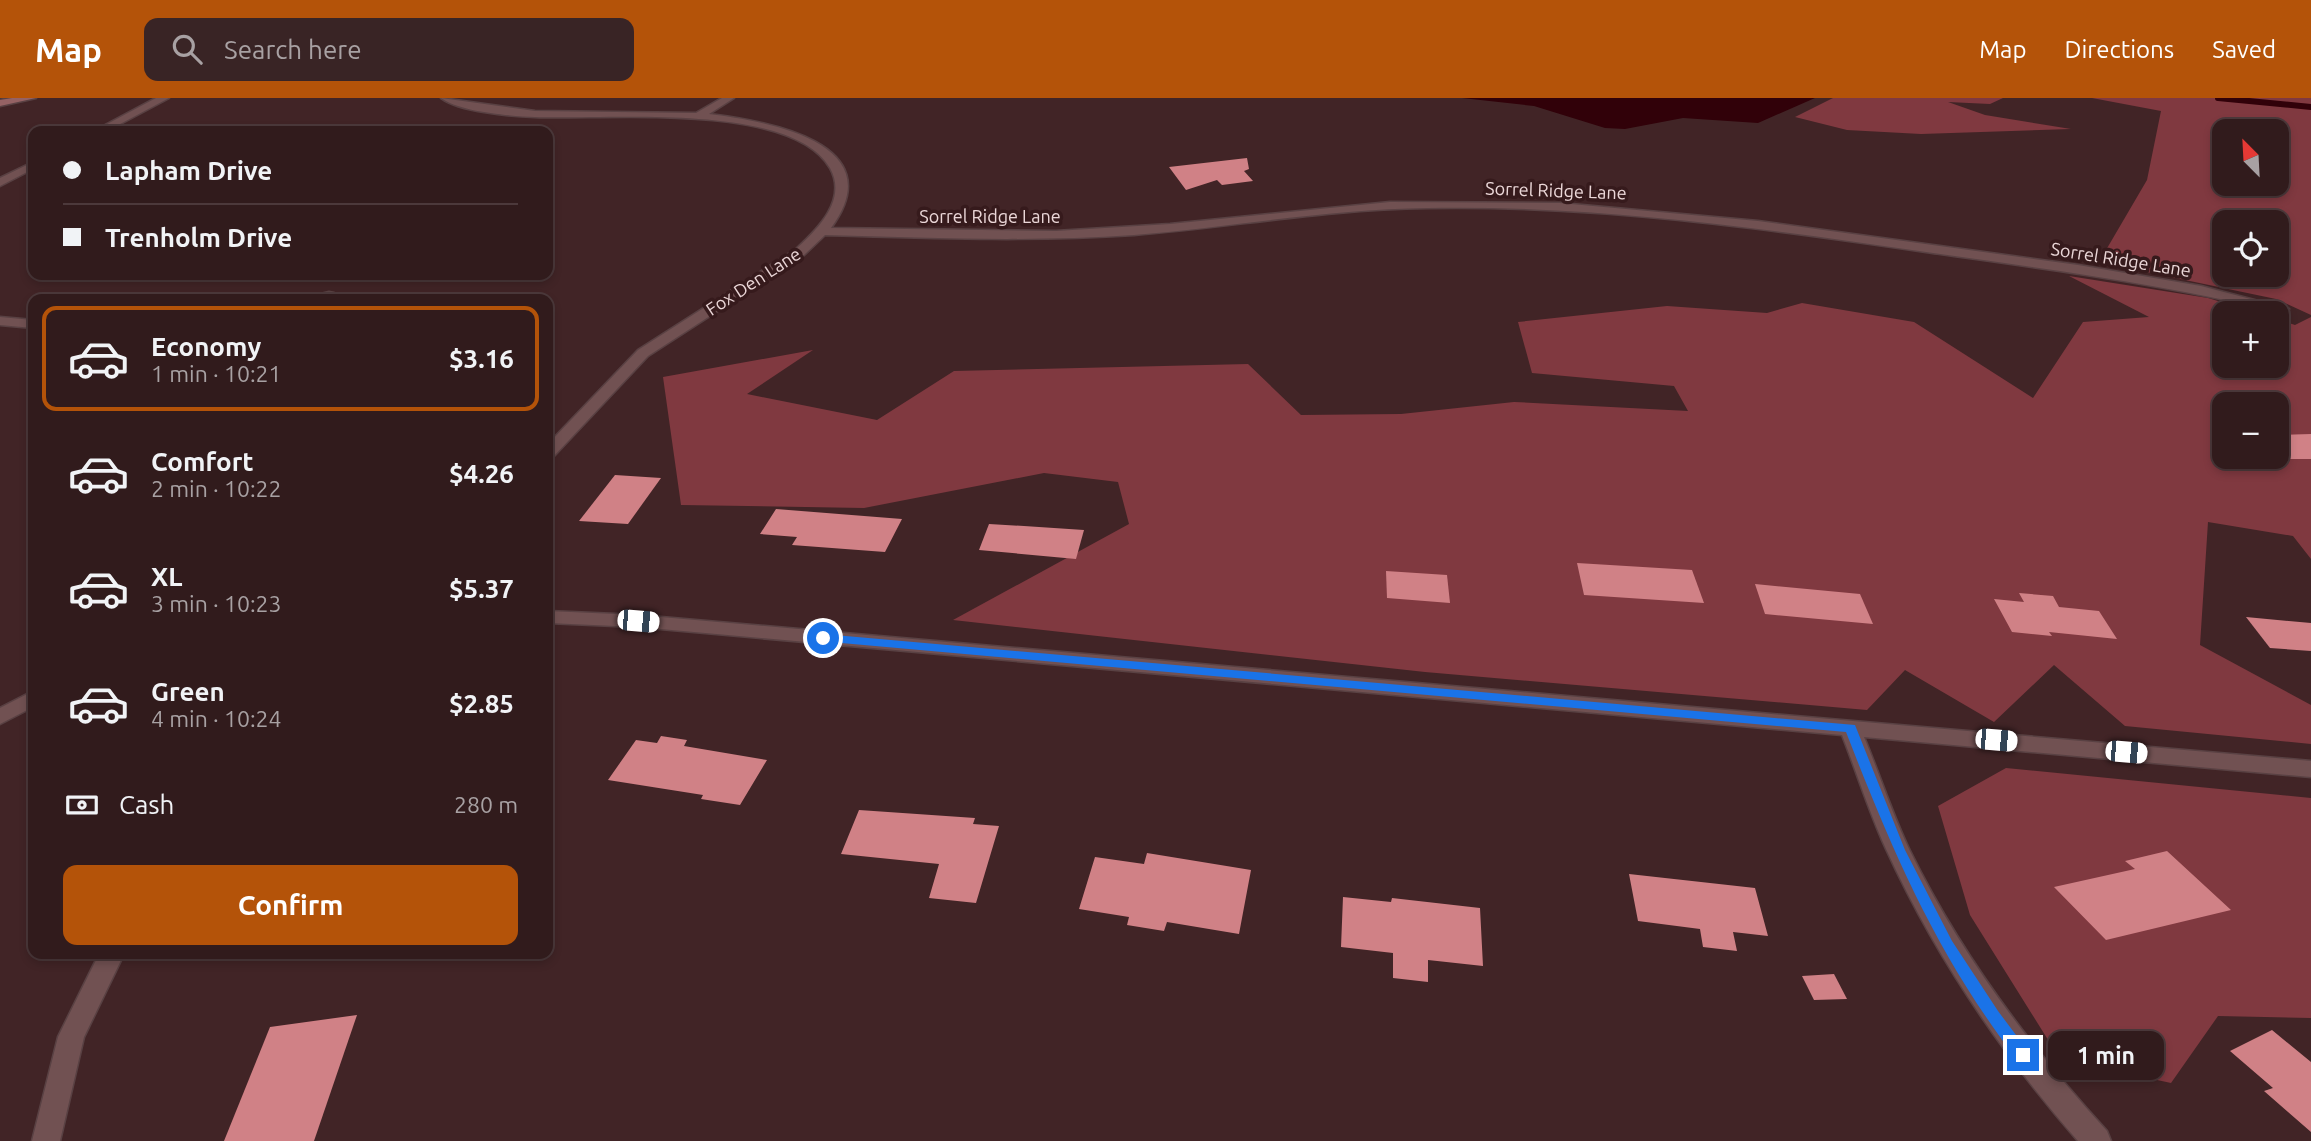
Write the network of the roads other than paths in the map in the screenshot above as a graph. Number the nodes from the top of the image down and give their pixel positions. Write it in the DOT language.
graph roads {
  1 [pos="31,98"];
  2 [pos="164,98"];
  3 [pos="446,98"];
  4 [pos="729,98"];
  5 [pos="0,103"];
  6 [pos="700,115"];
  7 [pos="109,126"];
  8 [pos="28,168"];
  9 [pos="0,183"];
  10 [pos="823,231"];
  11 [pos="2251,301"];
  12 [pos="0,321"];
  13 [pos="28,324"];
  14 [pos="553,447"];
  15 [pos="553,617"];
  16 [pos="28,701"];
  17 [pos="0,717"];
  18 [pos="1850,728"];
  19 [pos="2311,769"];
  20 [pos="109,959"];
  21 [pos="46,1141"];
  22 [pos="2097,1141"];
  1 -- 5 [label="main road"];
  2 -- 7 [label="street"];
  3 -- 6 [label="street, Fox Den Lane"];
  4 -- 6 [label="street"];
  6 -- 10 [label="street, Fox Den Lane"];
  8 -- 9 [label="street"];
  10 -- 11 [label="street, Sorrel Ridge Lane"];
  10 -- 14 [label="street, Fox Den Lane"];
  12 -- 13 [label="street"];
  15 -- 18 [label="street"];
  16 -- 17 [label="street"];
  18 -- 19 [label="street"];
  18 -- 22 [label="street"];
  20 -- 21 [label="street"];
}
